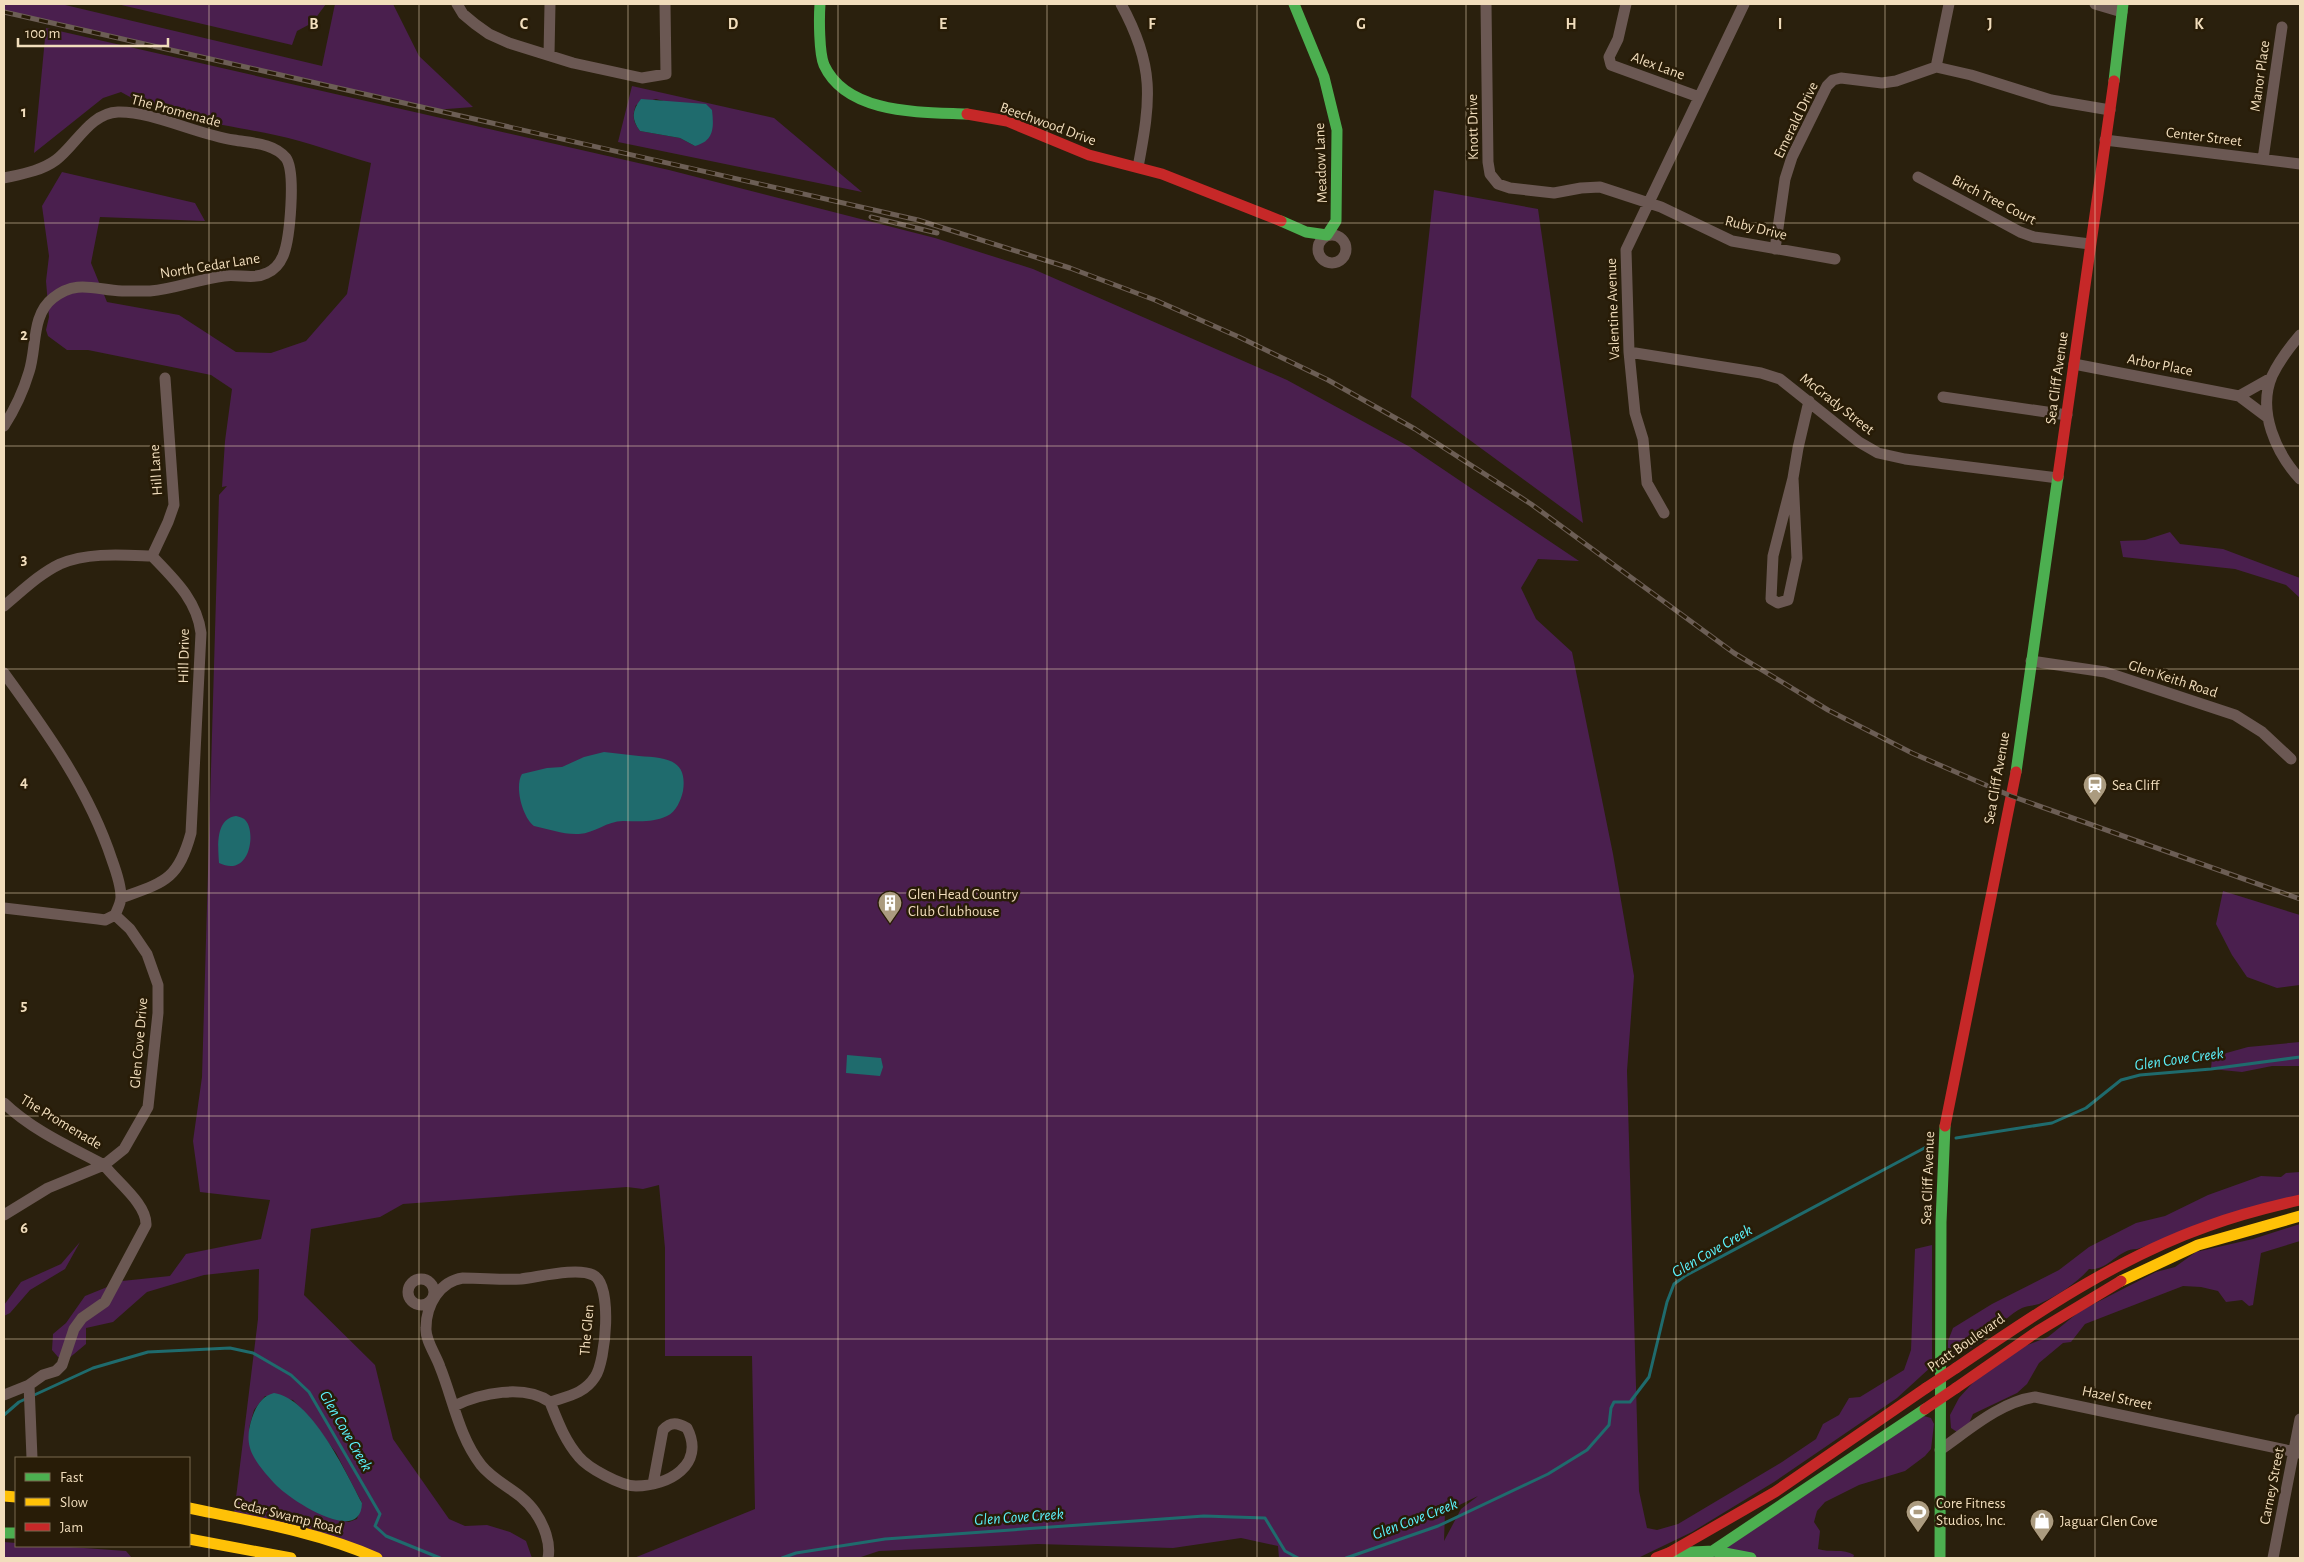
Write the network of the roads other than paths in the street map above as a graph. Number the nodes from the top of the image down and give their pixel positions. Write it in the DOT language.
graph roads {
  1 [pos="457,4"];
  2 [pos="550,4"];
  3 [pos="665,4"];
  4 [pos="820,4"];
  5 [pos="1121,4"];
  6 [pos="1294,4"];
  7 [pos="1486,4"];
  8 [pos="1626,4"];
  9 [pos="1744,4"];
  10 [pos="1949,4"];
  11 [pos="2095,4"];
  12 [pos="2122,8"];
  13 [pos="2282,27"];
  14 [pos="549,55"];
  15 [pos="1936,67"];
  16 [pos="1699,97"];
  17 [pos="2110,110"];
  18 [pos="2105,140"];
  19 [pos="2264,159"];
  20 [pos="2300,164"];
  21 [pos="1138,167"];
  22 [pos="290,170"];
  23 [pos="1918,177"];
  24 [pos="4,178"];
  25 [pos="1647,204"];
  26 [pos="1327,235"];
  27 [pos="2090,244"];
  28 [pos="1775,248"];
  29 [pos="1835,259"];
  30 [pos="2300,335"];
  31 [pos="1629,352"];
  32 [pos="2074,364"];
  33 [pos="164,378"];
  34 [pos="2271,378"];
  35 [pos="2239,396"];
  36 [pos="1943,397"];
  37 [pos="1810,401"];
  38 [pos="2067,415"];
  39 [pos="2267,417"];
  40 [pos="4,426"];
  41 [pos="1793,478"];
  42 [pos="2058,478"];
  43 [pos="2300,479"];
  44 [pos="1664,513"];
  45 [pos="152,556"];
  46 [pos="4,606"];
  47 [pos="2031,661"];
  48 [pos="4,673"];
  49 [pos="2291,759"];
  50 [pos="121,898"];
  51 [pos="4,908"];
  52 [pos="115,915"];
  53 [pos="4,1103"];
  54 [pos="104,1165"];
  55 [pos="2300,1200"];
  56 [pos="4,1215"];
  57 [pos="2300,1216"];
  58 [pos="29,1388"];
  59 [pos="4,1395"];
  60 [pos="550,1402"];
  61 [pos="454,1406"];
  62 [pos="2300,1420"];
  63 [pos="1940,1450"];
  64 [pos="2297,1452"];
  65 [pos="32,1457"];
  66 [pos="653,1484"];
  67 [pos="190,1508"];
  68 [pos="190,1539"];
  69 [pos="1714,1551"];
  70 [pos="1669,1553"];
  71 [pos="291,1558"];
  72 [pos="378,1558"];
  73 [pos="548,1558"];
  74 [pos="1656,1558"];
  75 [pos="1702,1558"];
  76 [pos="1751,1558"];
  77 [pos="1940,1558"];
  78 [pos="2273,1558"];
  1 -- 14 [label="street"];
  2 -- 14 [label="street"];
  3 -- 14 [label="street"];
  4 -- 21 [label="street, Beechwood Drive"];
  5 -- 21 [label="street"];
  6 -- 26 [label="street, Meadow Lane"];
  7 -- 25 [label="street, Knott Drive"];
  8 -- 16 [label="street, Alex Lane"];
  9 -- 16 [label="street, Valentine Avenue"];
  10 -- 15 [label="street"];
  11 -- 12 [label="street"];
  12 -- 17 [label="street, Sea Cliff Avenue"];
  13 -- 19 [label="street, Manor Place"];
  15 -- 17 [label="street"];
  15 -- 28 [label="street, Emerald Drive"];
  16 -- 25 [label="street, Valentine Avenue"];
  17 -- 18 [label="street, Sea Cliff Avenue"];
  18 -- 19 [label="street, Center Street"];
  18 -- 27 [label="street, Sea Cliff Avenue"];
  19 -- 20 [label="street, Center Street"];
  21 -- 26 [label="street, Beechwood Drive"];
  22 -- 24 [label="street, The Promenade"];
  22 -- 40 [label="street, North Cedar Lane"];
  23 -- 27 [label="street, Birch Tree Court"];
  25 -- 28 [label="street, Ruby Drive"];
  25 -- 31 [label="street, Valentine Avenue"];
  27 -- 32 [label="street, Sea Cliff Avenue"];
  28 -- 29 [label="street, Ruby Drive"];
  30 -- 34 [label="street"];
  31 -- 37 [label="street, McGrady Street"];
  31 -- 44 [label="street, Valentine Avenue"];
  32 -- 35 [label="street, Arbor Place"];
  32 -- 38 [label="street, Sea Cliff Avenue"];
  33 -- 45 [label="street, Hill Lane"];
  34 -- 35 [label="street"];
  34 -- 39 [label="street"];
  35 -- 39 [label="street, Arbor Place"];
  36 -- 38 [label="street"];
  37 -- 41 [label="street"];
  37 -- 42 [label="street, McGrady Street"];
  38 -- 42 [label="street, Sea Cliff Avenue"];
  39 -- 43 [label="street"];
  41 -- 41 [label="street"];
  42 -- 47 [label="street, Sea Cliff Avenue"];
  45 -- 46 [label="street"];
  45 -- 50 [label="street, Hill Drive"];
  47 -- 49 [label="street, Glen Keith Road"];
  47 -- 63 [label="street, Sea Cliff Avenue"];
  48 -- 50 [label="street"];
  50 -- 52 [label="street"];
  51 -- 52 [label="street"];
  52 -- 54 [label="street, Glen Cove Drive"];
  53 -- 54 [label="street, The Promenade"];
  54 -- 56 [label="street, Glen Cove Drive"];
  54 -- 58 [label="street"];
  55 -- 70 [label="street, Pratt Boulevard, bridge"];
  57 -- 69 [label="street, Pratt Boulevard, bridge"];
  58 -- 59 [label="street"];
  58 -- 65 [label="street"];
  60 -- 61 [label="street"];
  60 -- 61 [label="street, The Glen"];
  60 -- 66 [label="street"];
  61 -- 73 [label="street, The Glen"];
  62 -- 64 [label="street, Carney Street"];
  63 -- 64 [label="street, Hazel Street"];
  63 -- 77 [label="street, Sea Cliff Avenue"];
  64 -- 78 [label="street, Carney Street"];
  66 -- 66 [label="street"];
  67 -- 72 [label="street, Cedar Swamp Road"];
  68 -- 71 [label="street"];
  69 -- 70 [label="street"];
  69 -- 75 [label="street, Pratt Boulevard"];
  69 -- 76 [label="street"];
  70 -- 74 [label="street"];
}
